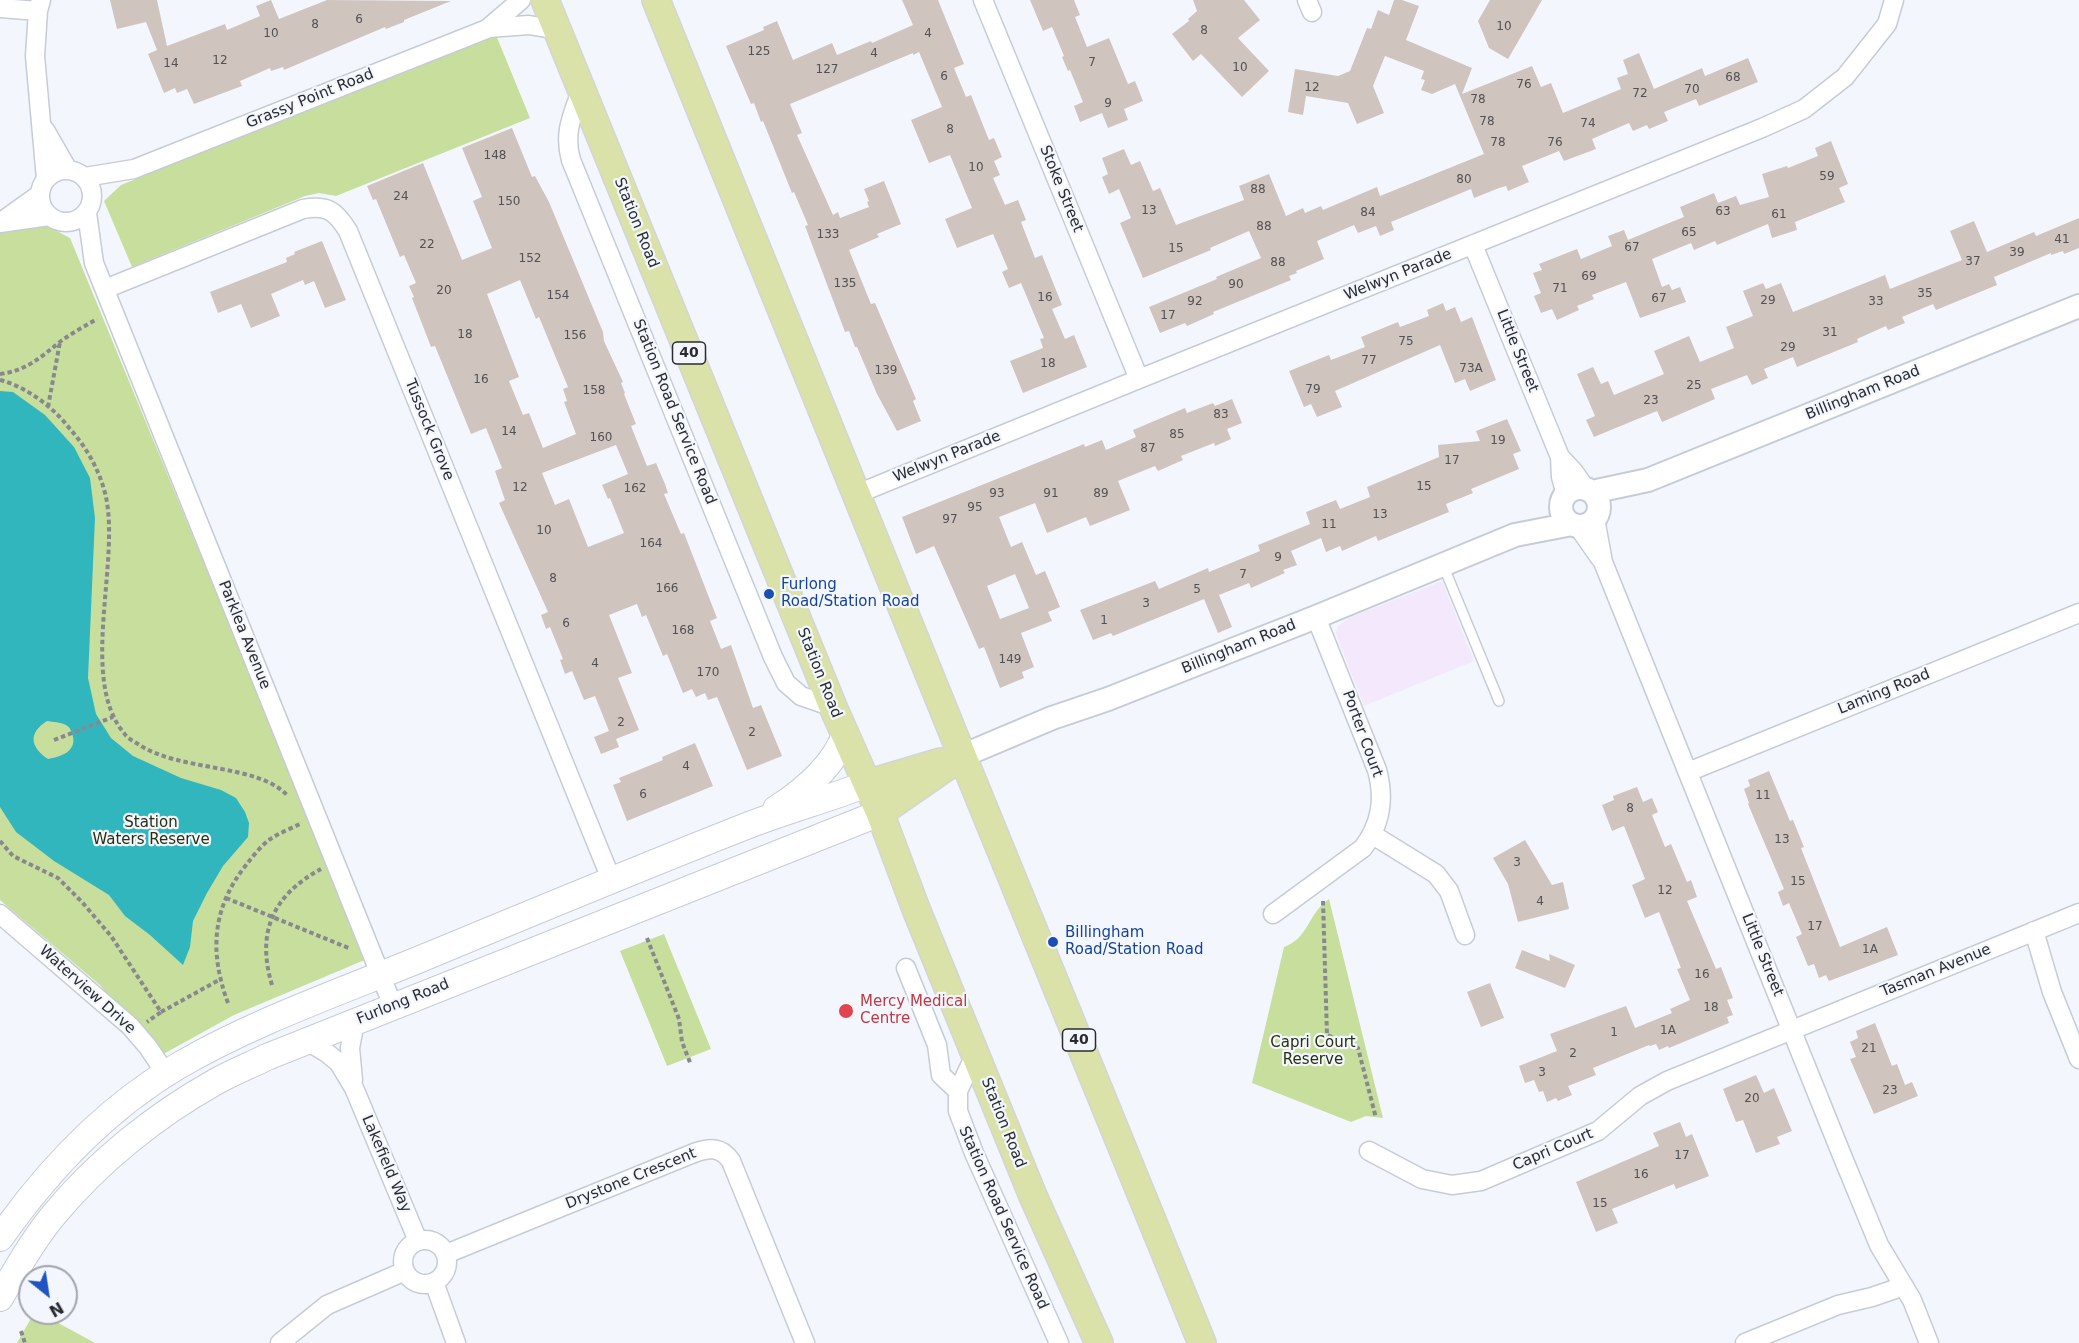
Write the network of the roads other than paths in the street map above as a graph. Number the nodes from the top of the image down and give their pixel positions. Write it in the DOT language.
graph roads {
  1 [pos="521,0"];
  2 [pos="545,0"];
  3 [pos="656,0"];
  4 [pos="983,0"];
  5 [pos="1894,0"];
  6 [pos="40,6"];
  7 [pos="0,8"];
  8 [pos="487,29"];
  9 [pos="558,30"];
  10 [pos="582,88"];
  11 [pos="43,126"];
  12 [pos="134,169"];
  13 [pos="77,173"];
  14 [pos="43,187"];
  15 [pos="90,206"];
  16 [pos="56,219"];
  17 [pos="0,223"];
  18 [pos="1473,245"];
  19 [pos="94,264"];
  20 [pos="105,289"];
  21 [pos="2079,306"];
  22 [pos="1139,379"];
  23 [pos="857,494"];
  24 [pos="1581,507"];
  25 [pos="1443,563"];
  26 [pos="2079,613"];
  27 [pos="1316,617"];
  28 [pos="1499,701"];
  29 [pos="833,707"];
  30 [pos="845,735"];
  31 [pos="962,756"];
  32 [pos="1688,772"];
  33 [pos="867,784"];
  34 [pos="880,813"];
  35 [pos="753,824"];
  36 [pos="1373,835"];
  37 [pos="611,879"];
  38 [pos="2079,913"];
  39 [pos="0,914"];
  40 [pos="1273,914"];
  41 [pos="2027,934"];
  42 [pos="1465,935"];
  43 [pos="906,968"];
  44 [pos="381,975"];
  45 [pos="393,1006"];
  46 [pos="355,1022"];
  47 [pos="1792,1029"];
  48 [pos="307,1041"];
  49 [pos="975,1054"];
  50 [pos="2079,1059"];
  51 [pos="166,1074"];
  52 [pos="354,1088"];
  53 [pos="958,1091"];
  54 [pos="1369,1151"];
  55 [pos="0,1238"];
  56 [pos="418,1241"];
  57 [pos="446,1254"];
  58 [pos="405,1271"];
  59 [pos="1900,1279"];
  60 [pos="434,1282"];
  61 [pos="0,1298"];
  62 [pos="280,1343"];
  63 [pos="456,1343"];
  64 [pos="805,1343"];
  65 [pos="1059,1343"];
  66 [pos="1099,1343"];
  67 [pos="1202,1343"];
  68 [pos="1745,1343"];
  69 [pos="1929,1343"];
  1 -- 8 [label="street, Grassy Point Road"];
  2 -- 9 [label="main road, Station Road / 40"];
  3 -- 23 [label="main road, 40"];
  4 -- 22 [label="street, Stoke Street"];
  5 -- 18 [label="street, Welwyn Parade"];
  6 -- 7 [label="street"];
  6 -- 11 [label="street"];
  8 -- 9 [label="street, Grassy Point Road"];
  8 -- 12 [label="street, Grassy Point Road"];
  9 -- 10 [label="main road, Station Road / 40"];
  10 -- 29 [label="main road, Station Road / 40"];
  10 -- 29 [label="street, Station Road Service Road"];
  11 -- 13 [label="street"];
  11 -- 14 [label="street"];
  12 -- 13 [label="street, Grassy Point Road"];
  12 -- 15 [label="street, Grassy Point Road"];
  13 -- 14 [label="street"];
  13 -- 15 [label="street"];
  14 -- 16 [label="street"];
  14 -- 17 [label="street"];
  15 -- 16 [label="street"];
  15 -- 19 [label="street, Parklea Avenue"];
  16 -- 17 [label="street"];
  16 -- 19 [label="street, Parklea Avenue"];
  18 -- 22 [label="street, Welwyn Parade"];
  18 -- 24 [label="street, Little Street"];
  19 -- 20 [label="street, Parklea Avenue"];
  20 -- 37 [label="street, Tussock Grove"];
  20 -- 44 [label="street, Parklea Avenue"];
  21 -- 24 [label="street, Billingham Road"];
  22 -- 23 [label="street, Welwyn Parade"];
  23 -- 31 [label="main road, 40"];
  24 -- 25 [label="street, Billingham Road"];
  24 -- 32 [label="street, Little Street"];
  25 -- 27 [label="street, Billingham Road"];
  25 -- 28 [label="lane"];
  26 -- 32 [label="street, Laming Road"];
  27 -- 31 [label="street, Billingham Road"];
  27 -- 36 [label="street, Porter Court"];
  29 -- 30 [label="main road, Station Road / 40"];
  30 -- 33 [label="main road, Station Road / 40"];
  30 -- 35 [label="main road"];
  31 -- 33 [label="main road"];
  31 -- 34 [label="main road"];
  31 -- 67 [label="main road, 40"];
  32 -- 47 [label="street, Little Street"];
  33 -- 34 [label="main road, Station Road / 40"];
  33 -- 35 [label="main road"];
  34 -- 45 [label="main road, Furlong Road"];
  34 -- 49 [label="main road, Station Road / 40"];
  35 -- 37 [label="main road"];
  36 -- 40 [label="street, Porter Court"];
  36 -- 42 [label="street"];
  37 -- 44 [label="main road"];
  38 -- 41 [label="street, Tasman Avenue"];
  39 -- 51 [label="street, Waterview Drive"];
  41 -- 47 [label="street, Tasman Avenue"];
  41 -- 50 [label="street"];
  43 -- 53 [label="street"];
  44 -- 45 [label="street, Parklea Avenue"];
  44 -- 51 [label="main road"];
  45 -- 46 [label="main road, Furlong Road"];
  46 -- 48 [label="main road, Furlong Road"];
  46 -- 52 [label="street, Lakefield Way"];
  47 -- 54 [label="street, Capri Court"];
  47 -- 59 [label="street, Little Street"];
  48 -- 52 [label="street, Lakefield Way"];
  48 -- 61 [label="main road, Furlong Road"];
  49 -- 53 [label="street"];
  49 -- 66 [label="main road, Station Road / 40"];
  51 -- 55 [label="main road"];
  52 -- 56 [label="street, Lakefield Way"];
  53 -- 65 [label="street, Station Road Service Road"];
  56 -- 57 [label="street"];
  56 -- 58 [label="street"];
  57 -- 60 [label="street"];
  57 -- 64 [label="street, Drystone Crescent"];
  58 -- 60 [label="street"];
  58 -- 62 [label="street"];
  59 -- 68 [label="street"];
  59 -- 69 [label="street, Little Street"];
  60 -- 63 [label="street"];
}
